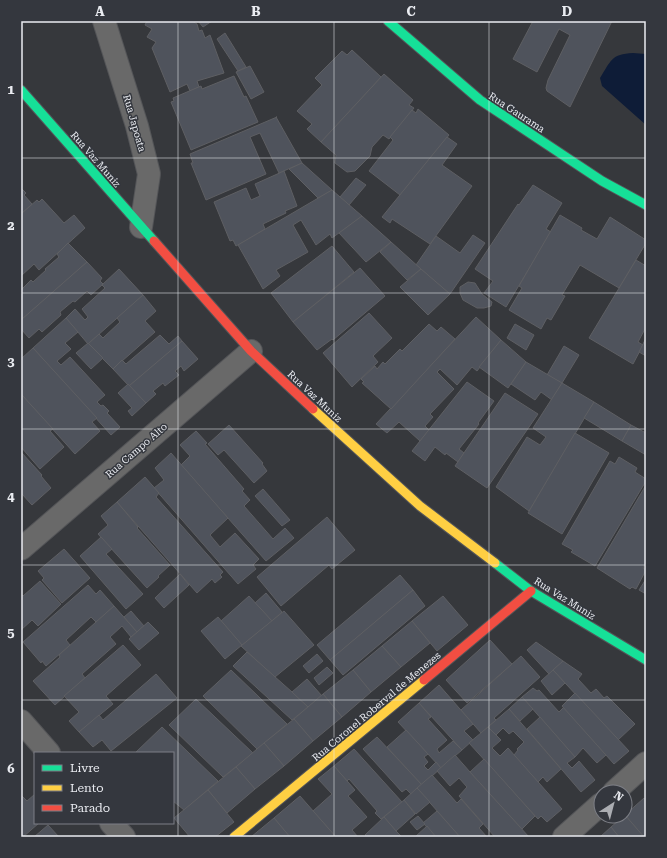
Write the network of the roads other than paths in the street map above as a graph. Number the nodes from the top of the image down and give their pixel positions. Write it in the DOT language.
graph roads {
  1 [pos="104,21"];
  2 [pos="388,21"];
  3 [pos="21,90"];
  4 [pos="646,205"];
  5 [pos="141,227"];
  6 [pos="251,352"];
  7 [pos="21,549"];
  8 [pos="531,591"];
  9 [pos="646,660"];
  10 [pos="21,721"];
  11 [pos="48,752"];
  12 [pos="646,763"];
  13 [pos="623,784"];
  14 [pos="593,811"];
  15 [pos="112,824"];
  16 [pos="124,837"];
  17 [pos="234,837"];
  18 [pos="564,837"];
  1 -- 5 [label="street, Rua Japoata"];
  2 -- 4 [label="street, Rua Gaurama"];
  3 -- 5 [label="street, Rua Vaz Muniz"];
  5 -- 6 [label="street, Rua Vaz Muniz"];
  6 -- 7 [label="street, Rua Campo Alto"];
  6 -- 8 [label="street, Rua Vaz Muniz"];
  8 -- 9 [label="street, Rua Vaz Muniz"];
  8 -- 17 [label="street, Rua Coronel Roberval de Menezes"];
  10 -- 11 [label="street"];
  12 -- 13 [label="street"];
  14 -- 18 [label="street"];
  15 -- 16 [label="street"];
}
